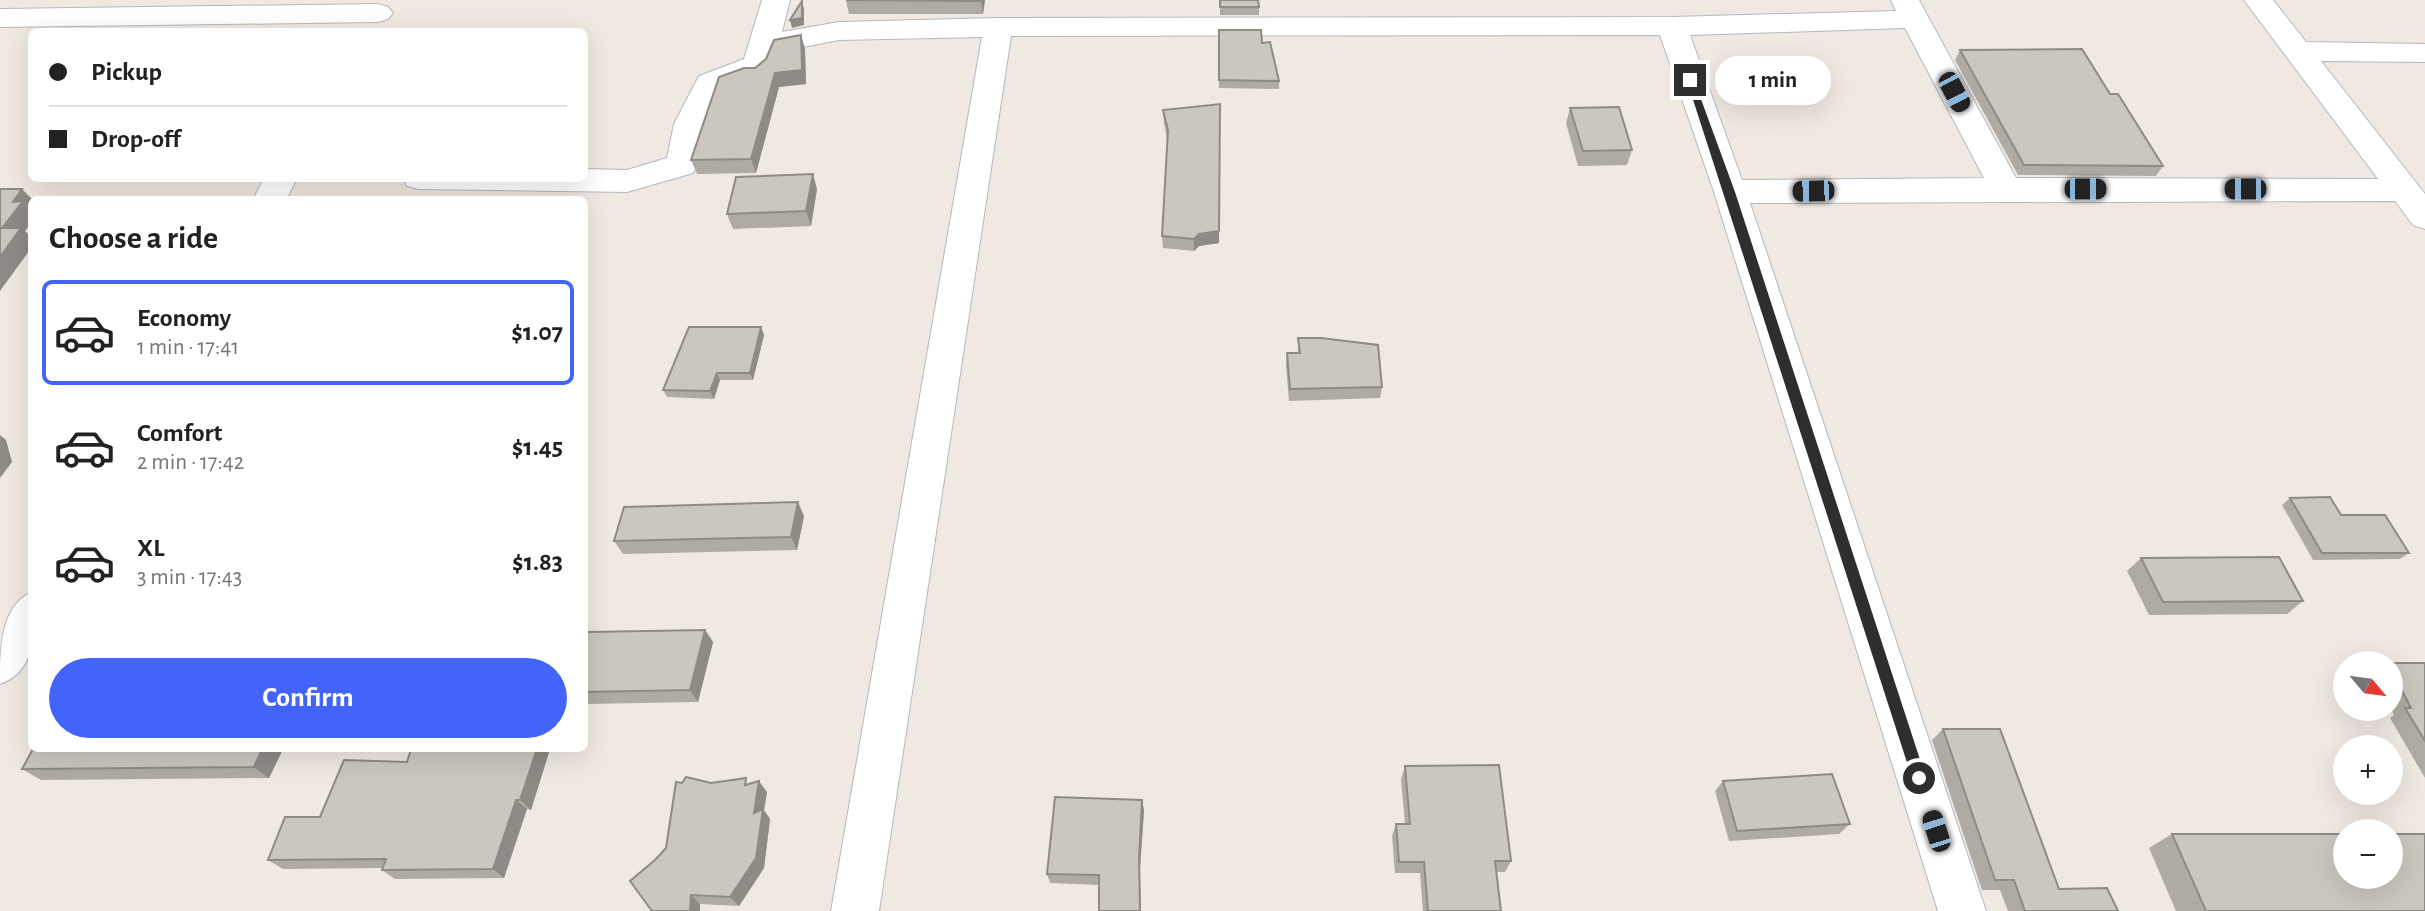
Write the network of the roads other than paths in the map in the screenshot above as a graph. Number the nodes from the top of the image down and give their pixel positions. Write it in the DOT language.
graph roads {
  1 [pos="776,0"];
  2 [pos="2258,0"];
  3 [pos="1911,10"];
  4 [pos="377,15"];
  5 [pos="3,21"];
  6 [pos="1672,26"];
  7 [pos="998,27"];
  8 [pos="764,45"];
  9 [pos="2297,51"];
  10 [pos="2425,53"];
  11 [pos="588,180"];
  12 [pos="2006,189"];
  13 [pos="2404,190"];
  14 [pos="1730,192"];
  15 [pos="2425,217"];
  16 [pos="28,617"];
  17 [pos="0,665"];
  18 [pos="856,911"];
  19 [pos="1962,911"];
  1 -- 8 [label="street"];
  2 -- 9 [label="street"];
  3 -- 6 [label="street"];
  3 -- 12 [label="street"];
  4 -- 5 [label="street"];
  6 -- 7 [label="street"];
  6 -- 14 [label="street"];
  7 -- 8 [label="street"];
  7 -- 18 [label="street"];
  8 -- 11 [label="street"];
  9 -- 10 [label="street"];
  9 -- 13 [label="street"];
  12 -- 13 [label="street"];
  12 -- 14 [label="street"];
  13 -- 15 [label="street"];
  14 -- 19 [label="street"];
  16 -- 17 [label="street"];
}
